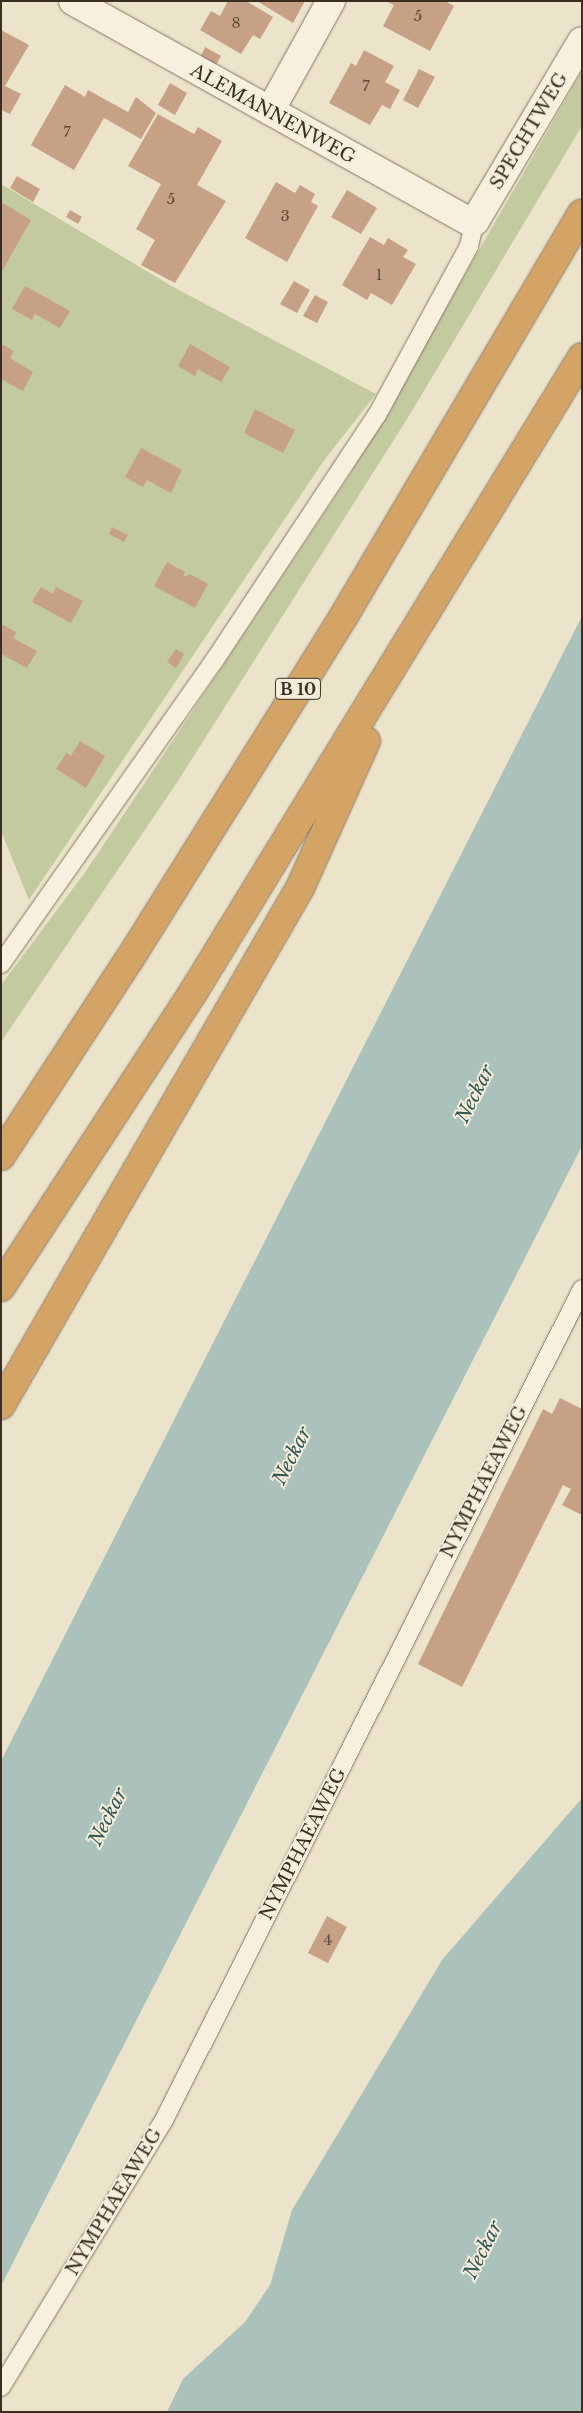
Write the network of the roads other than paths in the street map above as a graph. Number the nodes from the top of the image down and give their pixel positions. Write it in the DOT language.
graph roads {
  1 [pos="73,1"];
  2 [pos="331,1"];
  3 [pos="582,41"];
  4 [pos="270,112"];
  5 [pos="582,214"];
  6 [pos="475,221"];
  7 [pos="582,357"];
  8 [pos="410,642"];
  9 [pos="1,964"];
  10 [pos="1,1156"];
  11 [pos="1,1287"];
  12 [pos="582,1289"];
  13 [pos="1,1405"];
  14 [pos="1,2387"];
  1 -- 4 [label="street, ALEMANNENWEG"];
  2 -- 4 [label="street"];
  3 -- 6 [label="street, SPECHTWEG"];
  4 -- 6 [label="street, ALEMANNENWEG"];
  5 -- 10 [label="highway, B 10"];
  6 -- 9 [label="lane"];
  7 -- 8 [label="highway"];
  8 -- 11 [label="highway"];
  8 -- 13 [label="highway"];
  12 -- 14 [label="lane, NYMPHAEAWEG"];
}
